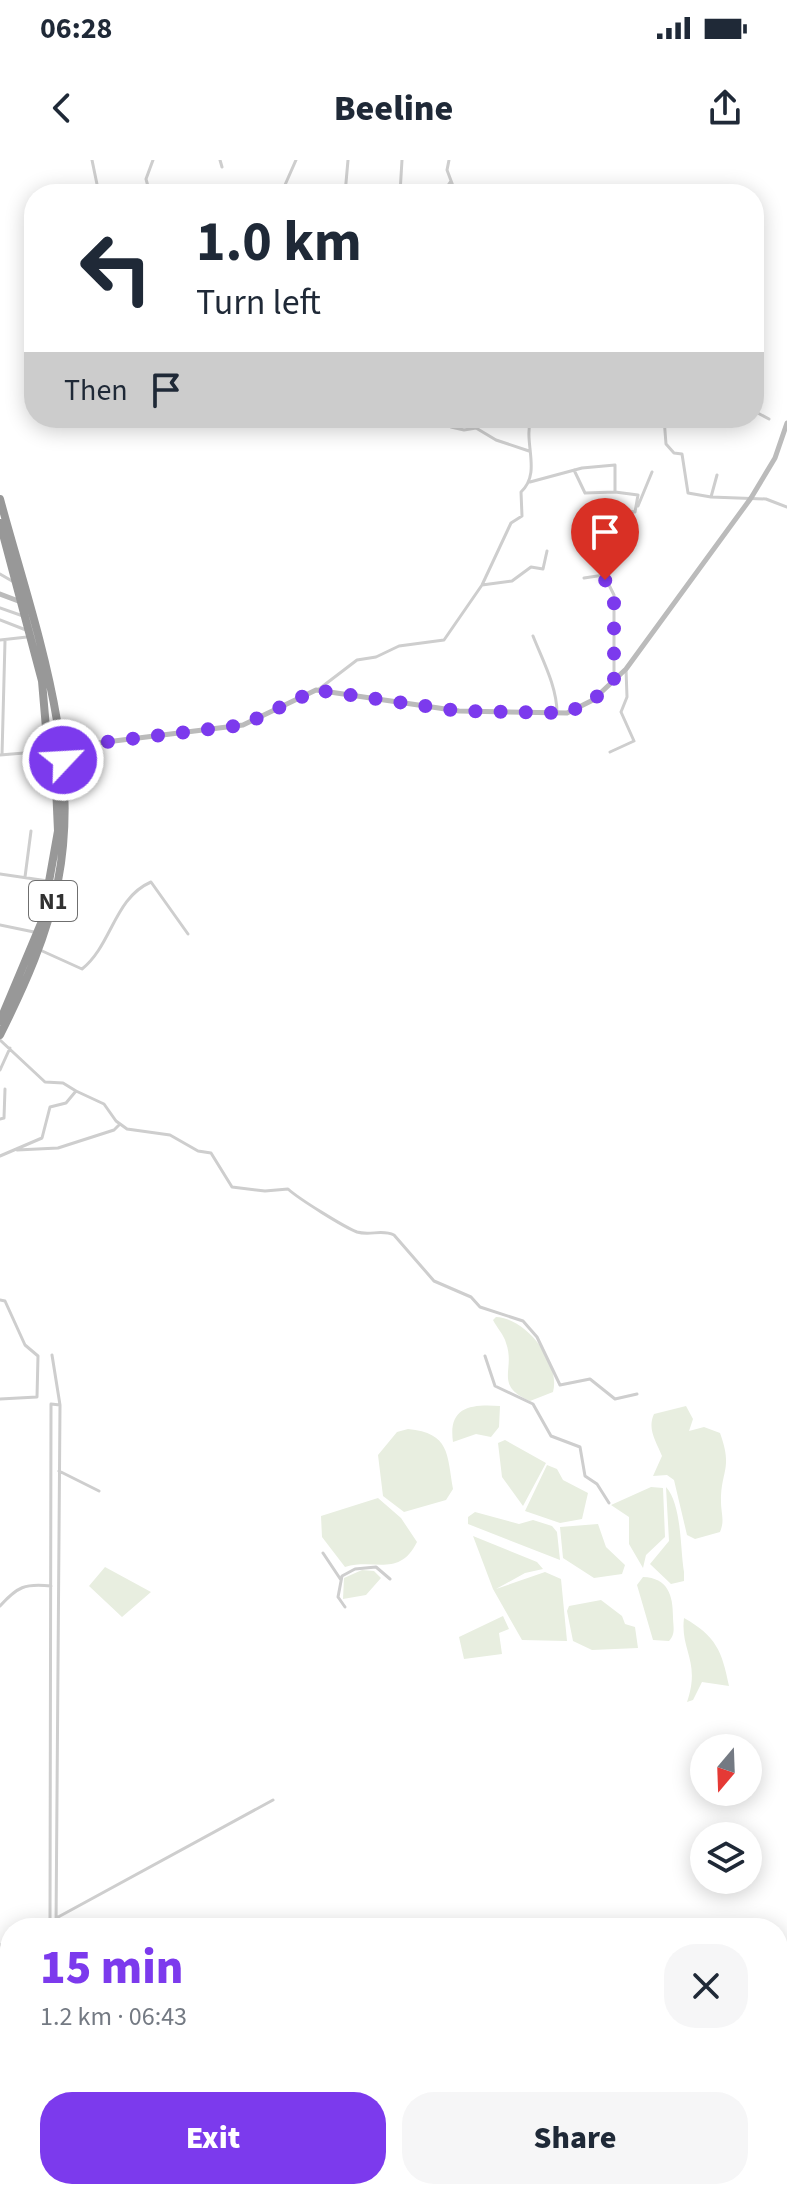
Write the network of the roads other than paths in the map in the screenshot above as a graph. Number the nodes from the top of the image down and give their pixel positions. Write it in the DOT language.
graph roads {
  1 [pos="92,160"];
  2 [pos="153,160"];
  3 [pos="220,160"];
  4 [pos="296,160"];
  5 [pos="348,160"];
  6 [pos="402,160"];
  7 [pos="449,160"];
  8 [pos="222,167"];
  9 [pos="451,181"];
  10 [pos="97,184"];
  11 [pos="147,184"];
  12 [pos="285,184"];
  13 [pos="346,184"];
  14 [pos="400,184"];
  15 [pos="449,184"];
  16 [pos="452,184"];
  17 [pos="764,416"];
  18 [pos="769,419"];
  19 [pos="787,423"];
  20 [pos="455,428"];
  21 [pos="476,428"];
  22 [pos="476,428"];
  23 [pos="530,428"];
  24 [pos="665,428"];
  25 [pos="529,451"];
  26 [pos="574,470"];
  27 [pos="652,472"];
  28 [pos="717,475"];
  29 [pos="530,482"];
  30 [pos="615,492"];
  31 [pos="711,497"];
  32 [pos="751,498"];
  33 [pos="0,499"];
  34 [pos="787,507"];
  35 [pos="615,509"];
  36 [pos="636,510"];
  37 [pos="0,523"];
  38 [pos="547,551"];
  39 [pos="0,574"];
  40 [pos="584,578"];
  41 [pos="15,583"];
  42 [pos="482,585"];
  43 [pos="0,594"];
  44 [pos="21,602"];
  45 [pos="0,608"];
  46 [pos="25,616"];
  47 [pos="0,620"];
  48 [pos="29,633"];
  49 [pos="533,636"];
  50 [pos="2,640"];
  51 [pos="626,669"];
  52 [pos="614,681"];
  53 [pos="316,690"];
  54 [pos="557,713"];
  55 [pos="60,736"];
  56 [pos="47,738"];
  57 [pos="90,744"];
  58 [pos="610,752"];
  59 [pos="1,755"];
  60 [pos="22,755"];
  61 [pos="63,760"];
  62 [pos="50,761"];
  63 [pos="31,831"];
  64 [pos="0,874"];
  65 [pos="25,877"];
  66 [pos="51,881"];
  67 [pos="0,925"];
  68 [pos="38,933"];
  69 [pos="188,934"];
  70 [pos="39,950"];
  71 [pos="0,1021"];
  72 [pos="0,1038"];
  73 [pos="10,1047"];
  74 [pos="0,1070"];
  75 [pos="5,1089"];
  76 [pos="76,1091"];
  77 [pos="0,1119"];
  78 [pos="120,1124"];
  79 [pos="17,1150"];
  80 [pos="0,1156"];
  81 [pos="0,1300"];
  82 [pos="52,1355"];
  83 [pos="485,1356"];
  84 [pos="637,1394"];
  85 [pos="0,1399"];
  86 [pos="60,1405"];
  87 [pos="59,1471"];
  88 [pos="99,1491"];
  89 [pos="609,1503"];
  90 [pos="323,1553"];
  91 [pos="390,1579"];
  92 [pos="341,1580"];
  93 [pos="51,1586"];
  94 [pos="0,1606"];
  95 [pos="345,1607"];
  96 [pos="273,1800"];
  97 [pos="50,1918"];
  98 [pos="57,1918"];
  99 [pos="59,1918"];
  1 -- 10 [label="street"];
  2 -- 11 [label="street"];
  3 -- 8 [label="street"];
  4 -- 12 [label="street"];
  5 -- 13 [label="street"];
  6 -- 14 [label="street"];
  7 -- 9 [label="street"];
  9 -- 15 [label="street"];
  9 -- 16 [label="street"];
  17 -- 18 [label="street"];
  19 -- 32 [label="street"];
  20 -- 22 [label="street"];
  21 -- 25 [label="street"];
  23 -- 25 [label="street"];
  24 -- 31 [label="street"];
  25 -- 29 [label="street"];
  26 -- 29 [label="street"];
  26 -- 30 [label="street"];
  26 -- 30 [label="street"];
  27 -- 36 [label="street"];
  28 -- 31 [label="street"];
  29 -- 42 [label="street"];
  30 -- 36 [label="street"];
  31 -- 32 [label="street"];
  32 -- 34 [label="street"];
  32 -- 51 [label="street"];
  33 -- 55 [label="highway, N1"];
  35 -- 36 [label="street"];
  37 -- 41 [label="highway"];
  38 -- 42 [label="street"];
  39 -- 41 [label="street"];
  40 -- 52 [label="street"];
  41 -- 44 [label="highway"];
  42 -- 53 [label="street"];
  43 -- 44 [label="street"];
  44 -- 46 [label="highway"];
  45 -- 46 [label="street"];
  46 -- 48 [label="highway"];
  47 -- 48 [label="street"];
  48 -- 50 [label="street"];
  48 -- 56 [label="highway"];
  49 -- 54 [label="street"];
  50 -- 59 [label="street"];
  51 -- 52 [label="street"];
  51 -- 58 [label="street"];
  52 -- 54 [label="street"];
  53 -- 54 [label="street"];
  53 -- 57 [label="street"];
  55 -- 56 [label="highway"];
  55 -- 57 [label="street"];
  55 -- 61 [label="highway, N1"];
  56 -- 60 [label="street"];
  56 -- 62 [label="highway, N1"];
  57 -- 61 [label="street"];
  59 -- 60 [label="street"];
  60 -- 62 [label="street"];
  61 -- 62 [label="highway"];
  61 -- 70 [label="highway, N1"];
  62 -- 66 [label="highway, N1 / N1"];
  63 -- 65 [label="street"];
  64 -- 65 [label="street"];
  65 -- 66 [label="street"];
  66 -- 68 [label="highway, N1 / N1"];
  67 -- 68 [label="street"];
  68 -- 71 [label="highway, N1 / N1"];
  69 -- 70 [label="street"];
  70 -- 72 [label="highway, N1"];
  72 -- 73 [label="street"];
  73 -- 74 [label="street"];
  73 -- 76 [label="street"];
  75 -- 77 [label="street"];
  76 -- 78 [label="street"];
  76 -- 79 [label="street"];
  78 -- 79 [label="street"];
  78 -- 84 [label="street"];
  79 -- 80 [label="street"];
  81 -- 85 [label="street"];
  82 -- 86 [label="street"];
  83 -- 89 [label="street"];
  86 -- 87 [label="street"];
  86 -- 93 [label="street"];
  87 -- 88 [label="street"];
  87 -- 98 [label="street"];
  90 -- 92 [label="street"];
  91 -- 92 [label="street"];
  92 -- 95 [label="street"];
  93 -- 94 [label="street"];
  93 -- 97 [label="street"];
  96 -- 99 [label="street"];
}
